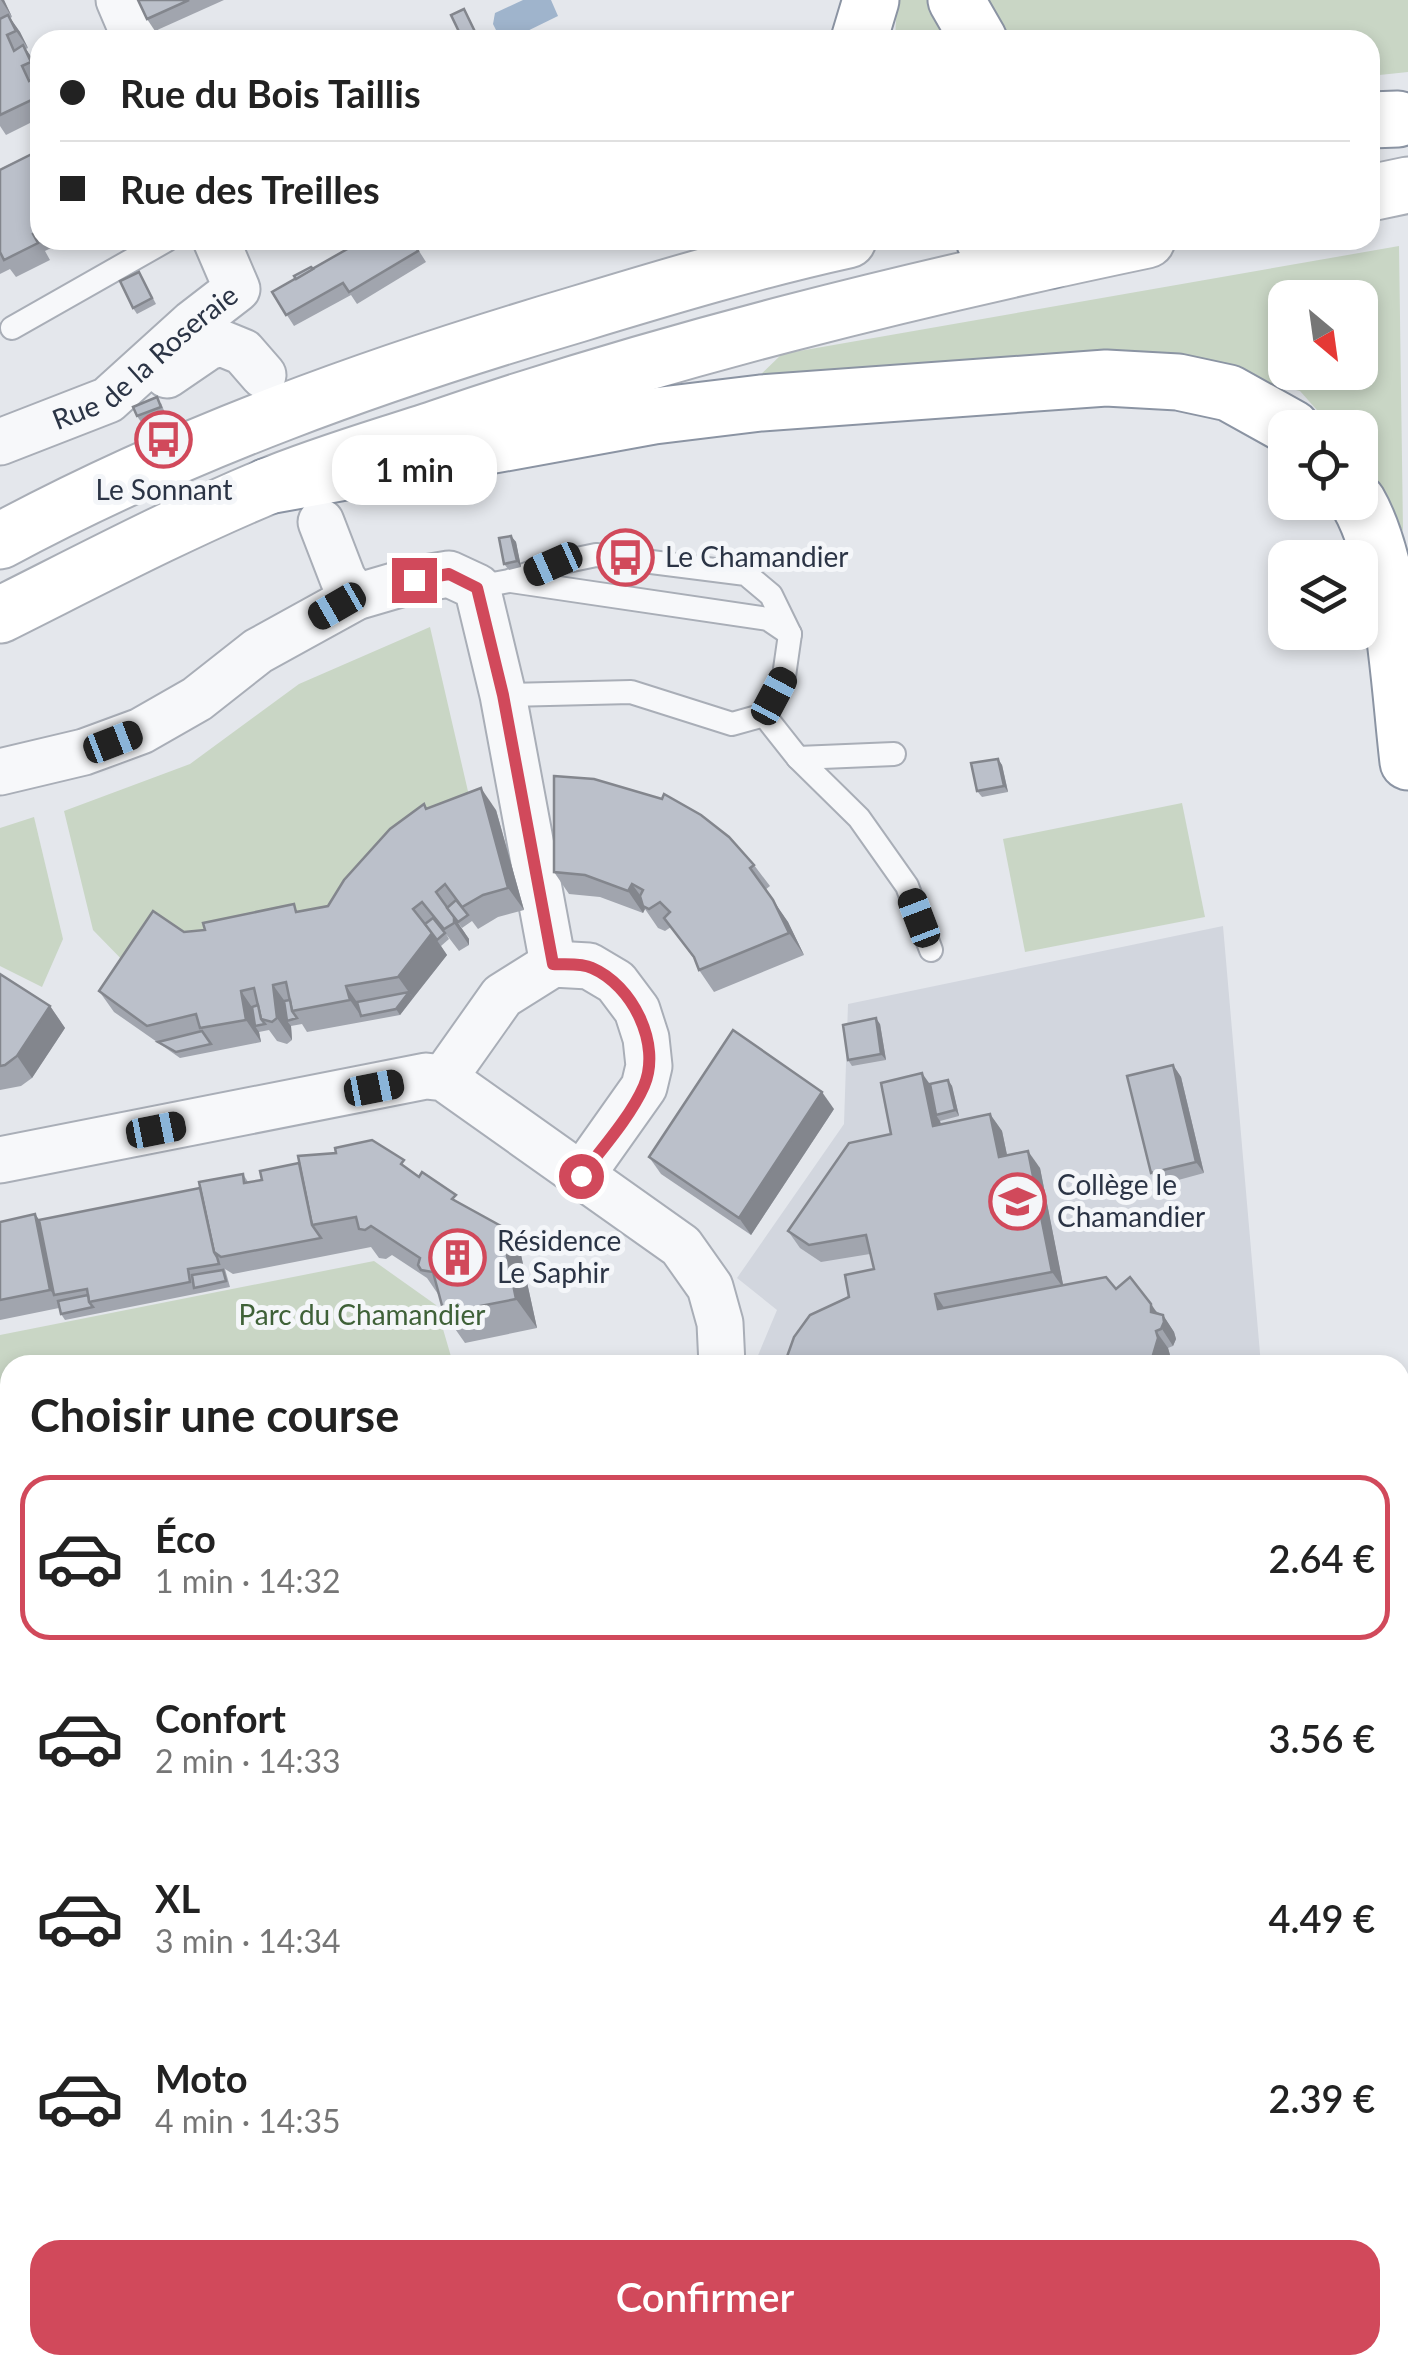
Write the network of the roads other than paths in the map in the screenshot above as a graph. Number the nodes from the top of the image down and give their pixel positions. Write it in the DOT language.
graph roads {
  1 [pos="120,0"];
  2 [pos="870,0"];
  3 [pos="956,0"];
  4 [pos="132,30"];
  5 [pos="862,30"];
  6 [pos="973,30"];
  7 [pos="1408,185"];
  8 [pos="1380,191"];
  9 [pos="149,250"];
  10 [pos="220,250"];
  11 [pos="765,250"];
  12 [pos="1010,250"];
  13 [pos="1099,250"];
  14 [pos="1051,260"];
  15 [pos="12,328"];
  16 [pos="272,392"];
  17 [pos="108,400"];
  18 [pos="1268,415"];
  19 [pos="0,442"];
  20 [pos="268,486"];
  21 [pos="0,506"];
  22 [pos="1366,520"];
  23 [pos="321,522"];
  24 [pos="0,541"];
  25 [pos="493,584"];
  26 [pos="356,597"];
  27 [pos="0,615"];
  28 [pos="790,634"];
  29 [pos="503,695"];
  30 [pos="764,715"];
  31 [pos="894,754"];
  32 [pos="798,758"];
  33 [pos="1408,762"];
  34 [pos="0,772"];
  35 [pos="931,950"];
  36 [pos="553,964"];
  37 [pos="444,1078"];
  38 [pos="0,1160"];
  39 [pos="581,1176"];
  40 [pos="722,1355"];
  1 -- 4 [label="street"];
  2 -- 5 [label="main road"];
  3 -- 6 [label="main road"];
  7 -- 8 [label="main road"];
  9 -- 15 [label="lane"];
  10 -- 17 [label="street, Rue de la Roseraie"];
  11 -- 16 [label="main road"];
  12 -- 14 [label="main road"];
  13 -- 14 [label="main road"];
  14 -- 20 [label="main road"];
  16 -- 17 [label="street"];
  16 -- 21 [label="main road"];
  16 -- 24 [label="main road"];
  17 -- 19 [label="street, Rue de la Roseraie"];
  18 -- 20 [label="main road"];
  20 -- 27 [label="main road"];
  22 -- 33 [label="main road"];
  23 -- 26 [label="street"];
  25 -- 26 [label="street"];
  25 -- 28 [label="lane"];
  25 -- 28 [label="lane"];
  25 -- 29 [label="street"];
  26 -- 34 [label="street"];
  28 -- 30 [label="lane"];
  29 -- 30 [label="lane"];
  29 -- 36 [label="street"];
  30 -- 32 [label="lane"];
  31 -- 32 [label="lane"];
  32 -- 35 [label="lane"];
  36 -- 37 [label="street"];
  36 -- 39 [label="street"];
  37 -- 38 [label="street"];
  37 -- 39 [label="street"];
  39 -- 40 [label="street"];
}
